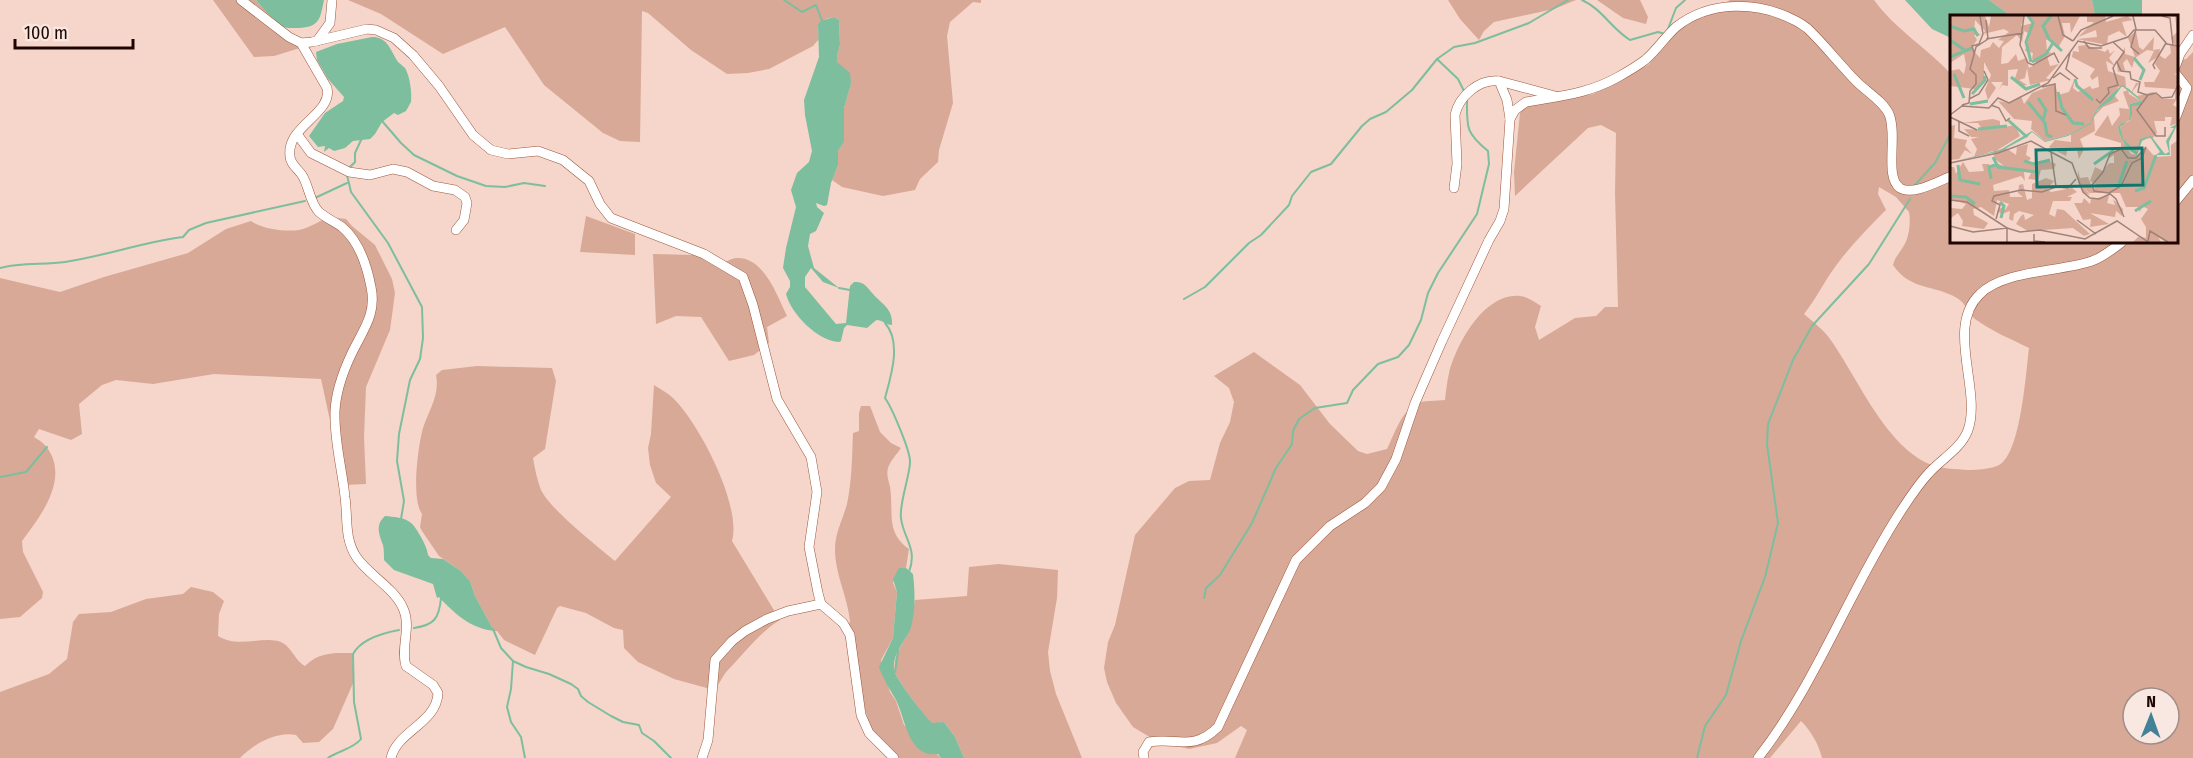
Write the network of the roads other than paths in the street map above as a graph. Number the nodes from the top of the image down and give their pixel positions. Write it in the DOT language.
graph roads {
  1 [pos="241,0"];
  2 [pos="332,0"];
  3 [pos="2193,35"];
  4 [pos="316,41"];
  5 [pos="301,43"];
  6 [pos="2178,60"];
  7 [pos="2178,77"];
  8 [pos="1499,81"];
  9 [pos="1559,97"];
  10 [pos="2178,112"];
  11 [pos="1510,119"];
  12 [pos="297,134"];
  13 [pos="1950,177"];
  14 [pos="2193,180"];
  15 [pos="1454,188"];
  16 [pos="2178,199"];
  17 [pos="456,230"];
  18 [pos="2120,243"];
  19 [pos="821,604"];
  20 [pos="392,758"];
  21 [pos="702,758"];
  22 [pos="894,758"];
  23 [pos="1144,758"];
  24 [pos="1758,758"];
  1 -- 5 [label="street"];
  2 -- 4 [label="street"];
  3 -- 6 [label="street"];
  4 -- 5 [label="street"];
  4 -- 19 [label="street"];
  5 -- 12 [label="street"];
  7 -- 10 [label="street"];
  8 -- 9 [label="street"];
  8 -- 11 [label="street"];
  8 -- 15 [label="street"];
  9 -- 11 [label="street"];
  9 -- 13 [label="street"];
  11 -- 23 [label="street"];
  12 -- 17 [label="street"];
  12 -- 20 [label="street"];
  14 -- 16 [label="street"];
  18 -- 24 [label="street"];
  19 -- 21 [label="street"];
  19 -- 22 [label="street"];
}
